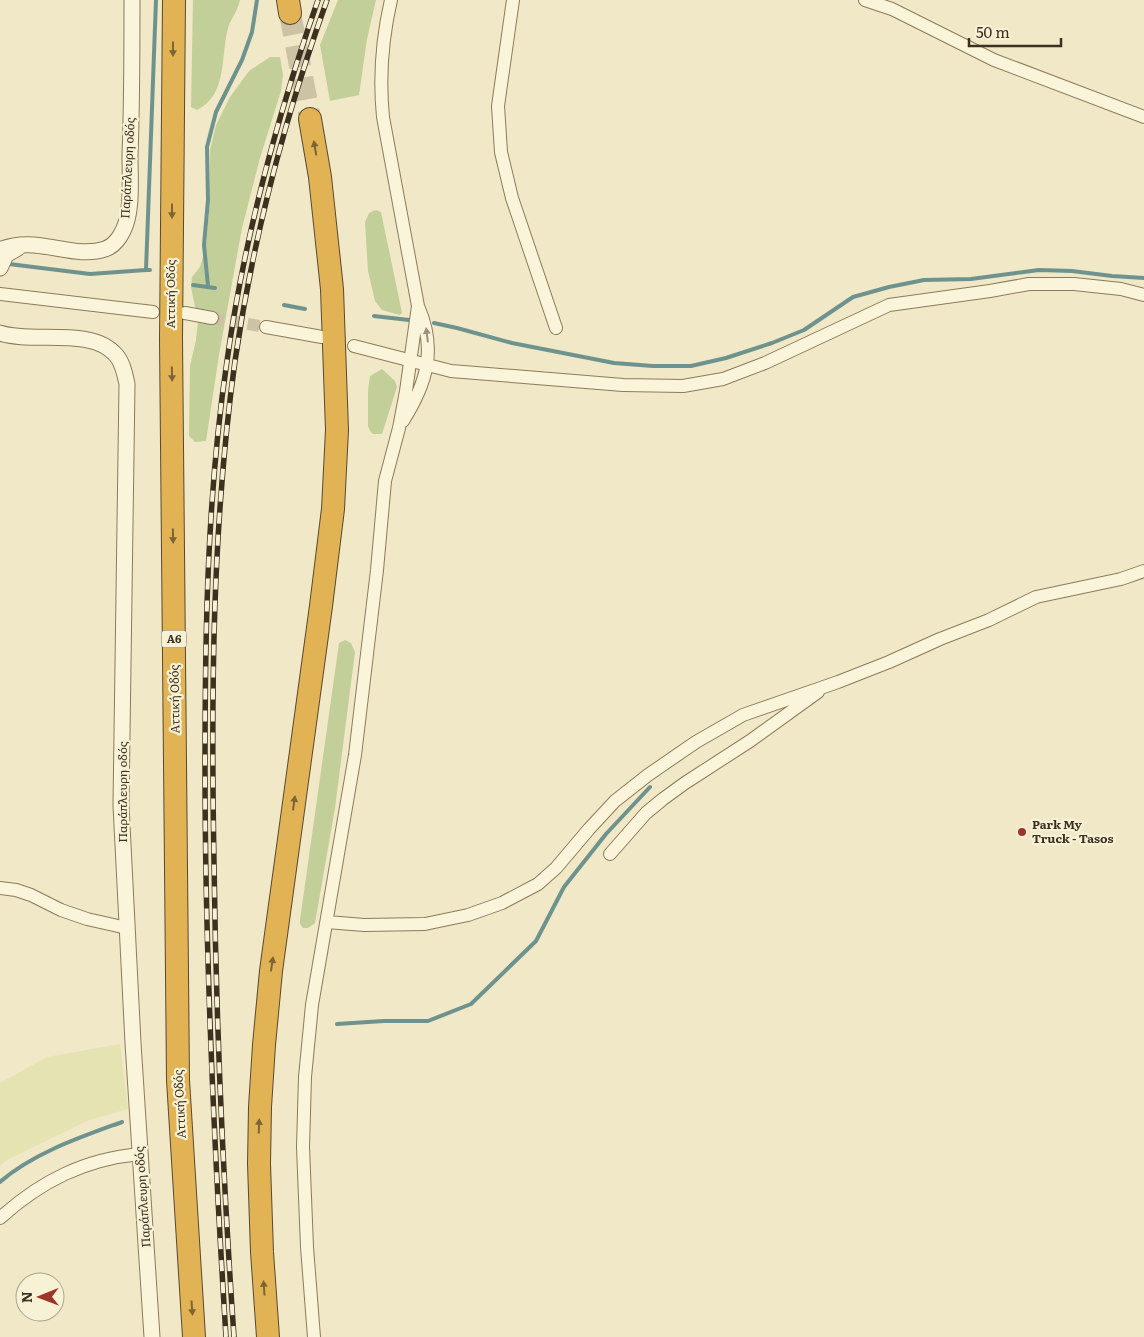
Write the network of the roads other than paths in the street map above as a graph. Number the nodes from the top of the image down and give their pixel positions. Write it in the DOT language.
graph roads {
  1 [pos="132,0"];
  2 [pos="174,0"];
  3 [pos="391,0"];
  4 [pos="513,0"];
  5 [pos="865,0"];
  6 [pos="1144,117"];
  7 [pos="310,118"];
  8 [pos="26,244"];
  9 [pos="0,250"];
  10 [pos="0,268"];
  11 [pos="0,294"];
  12 [pos="1144,295"];
  13 [pos="418,306"];
  14 [pos="153,312"];
  15 [pos="185,313"];
  16 [pos="212,318"];
  17 [pos="0,327"];
  18 [pos="266,327"];
  19 [pos="556,328"];
  20 [pos="7,335"];
  21 [pos="322,338"];
  22 [pos="354,346"];
  23 [pos="411,361"];
  24 [pos="427,365"];
  25 [pos="399,428"];
  26 [pos="1144,571"];
  27 [pos="830,684"];
  28 [pos="610,854"];
  29 [pos="0,888"];
  30 [pos="327,922"];
  31 [pos="127,928"];
  32 [pos="140,1154"];
  33 [pos="0,1218"];
  34 [pos="152,1337"];
  35 [pos="194,1337"];
  36 [pos="268,1337"];
  37 [pos="314,1337"];
  1 -- 8 [label="street, Παράπλευρη οδός"];
  2 -- 35 [label="highway, Αττική Οδός / Α6, one-way"];
  3 -- 13 [label="street"];
  4 -- 19 [label="street"];
  5 -- 6 [label="street"];
  36 -- 7 [label="highway, one-way"];
  8 -- 9 [label="street, Παράπλευρη οδός"];
  8 -- 10 [label="street"];
  11 -- 14 [label="street"];
  12 -- 24 [label="street"];
  13 -- 23 [label="street"];
  24 -- 13 [label="street, one-way"];
  15 -- 16 [label="street"];
  17 -- 20 [label="street, Παράπλευρη οδός"];
  18 -- 21 [label="street"];
  20 -- 31 [label="street, Παράπλευρη οδός"];
  22 -- 23 [label="street"];
  23 -- 24 [label="street"];
  23 -- 25 [label="street"];
  24 -- 25 [label="street"];
  25 -- 30 [label="street"];
  26 -- 27 [label="street"];
  27 -- 28 [label="street"];
  27 -- 30 [label="street"];
  29 -- 31 [label="street"];
  30 -- 37 [label="street"];
  31 -- 32 [label="street, Παράπλευρη οδός"];
  32 -- 33 [label="street"];
  32 -- 34 [label="street, Παράπλευρη οδός"];
}
